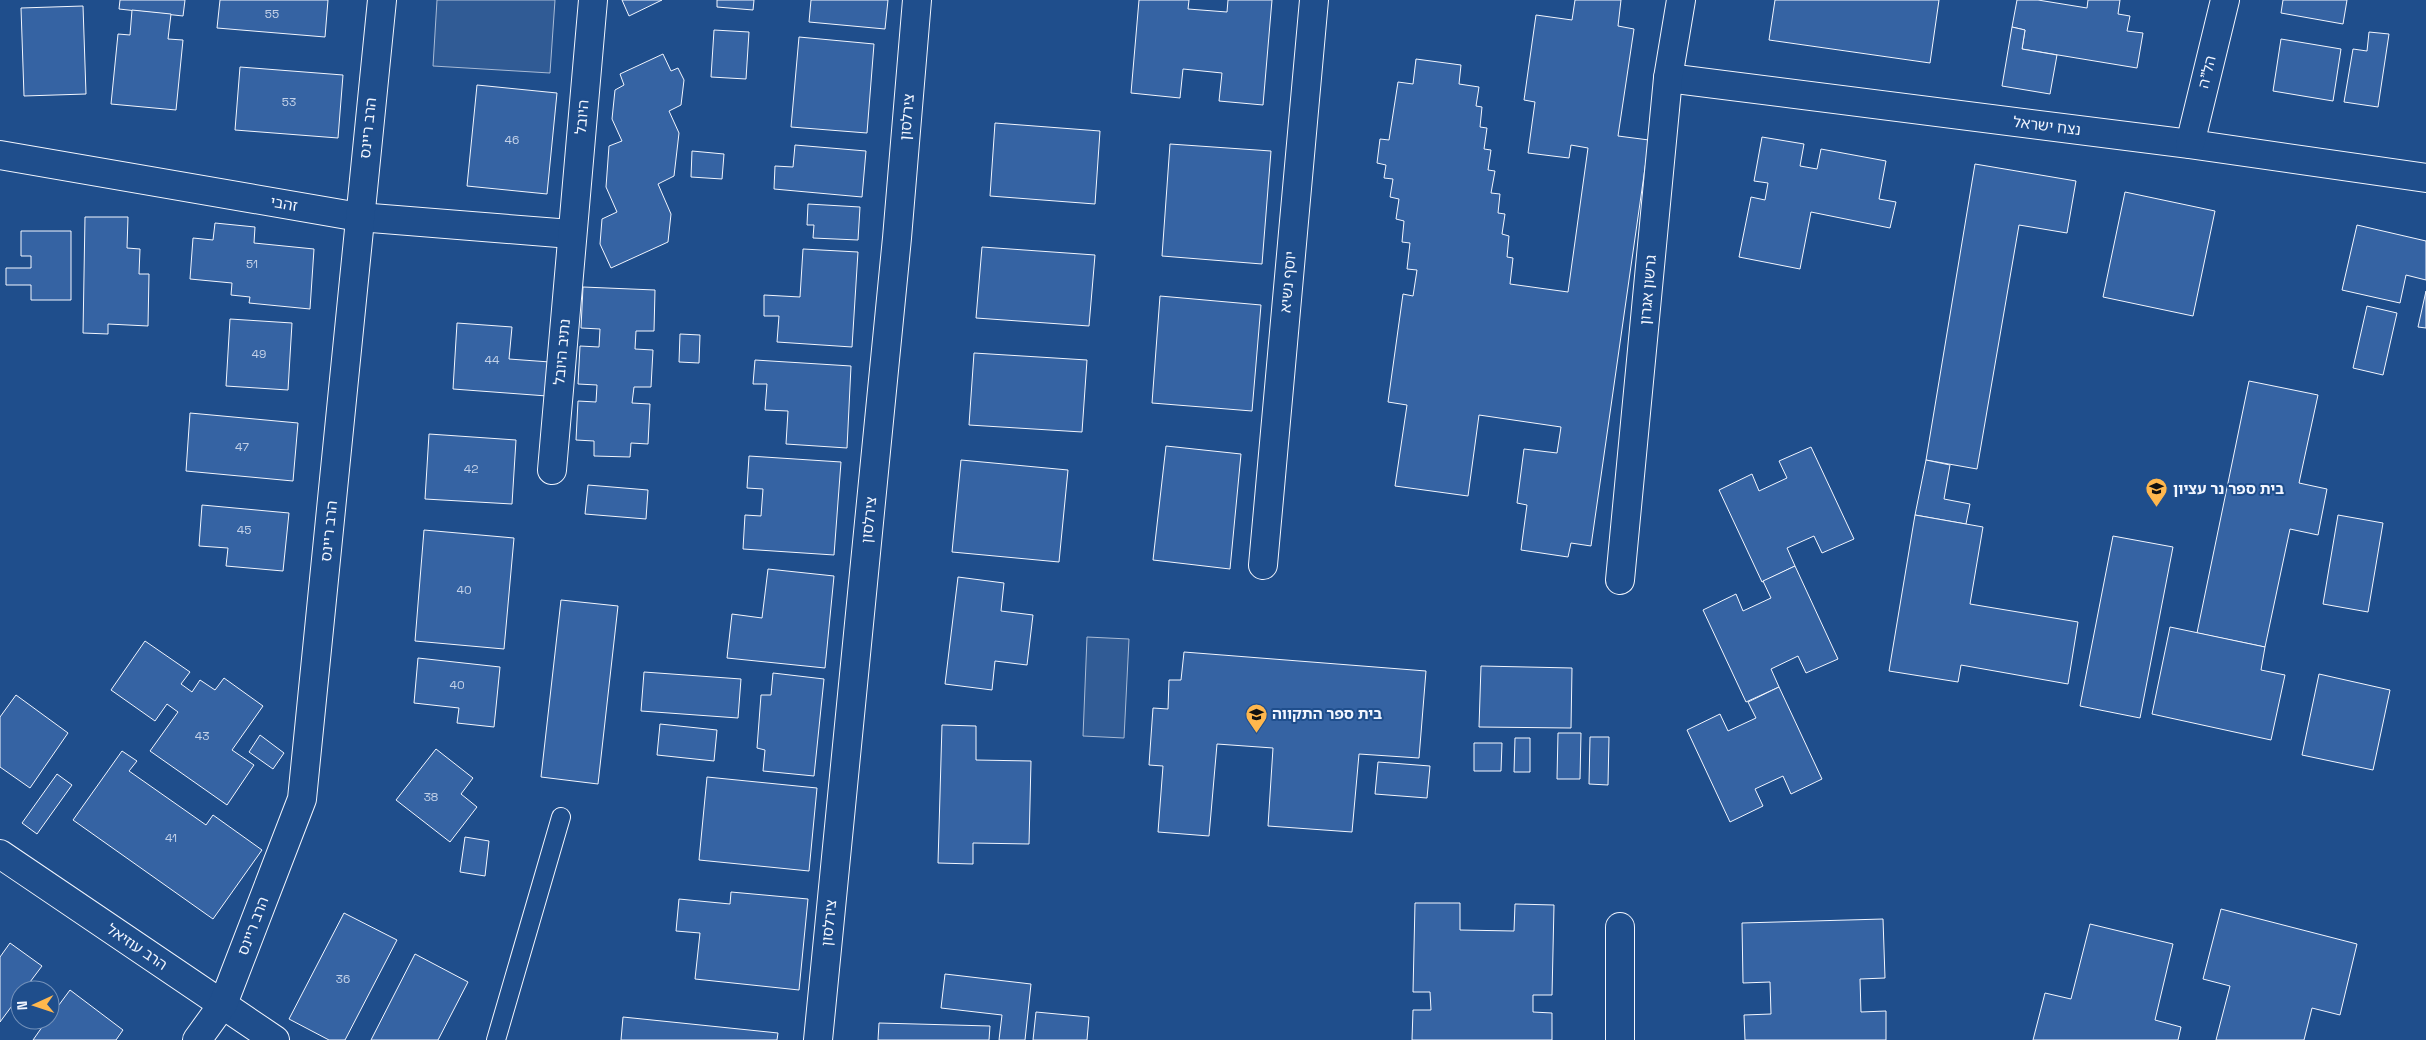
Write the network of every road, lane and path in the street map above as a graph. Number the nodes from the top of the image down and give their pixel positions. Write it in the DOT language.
graph roads {
  1 [pos="382,0"];
  2 [pos="593,0"];
  3 [pos="917,0"];
  4 [pos="1314,0"];
  5 [pos="1681,0"];
  6 [pos="2225,0"];
  7 [pos="1668,78"];
  8 [pos="2190,144"];
  9 [pos="0,155"];
  10 [pos="2426,178"];
  11 [pos="359,217"];
  12 [pos="571,234"];
  13 [pos="552,470"];
  14 [pos="1263,564"];
  15 [pos="1620,580"];
  16 [pos="561,817"];
  17 [pos="0,854"];
  18 [pos="1620,927"];
  19 [pos="223,1004"];
  20 [pos="197,1040"];
  21 [pos="275,1040"];
  22 [pos="496,1040"];
  23 [pos="818,1040"];
  24 [pos="1620,1040"];
  1 -- 11 [label="street, הרב ריינס"];
  2 -- 12 [label="street, היובל"];
  3 -- 23 [label="street, צירלסון"];
  4 -- 14 [label="street, יוסף נשיא"];
  5 -- 7 [label="street, גרשון אגרון"];
  6 -- 8 [label="street, הל\"ה"];
  7 -- 8 [label="street, נצח ישראל"];
  7 -- 15 [label="street, גרשון אגרון"];
  8 -- 10 [label="street, נצח ישראל"];
  9 -- 11 [label="street, זהבי"];
  11 -- 12 [label="street, זהבי"];
  11 -- 19 [label="street, הרב ריינס"];
  12 -- 13 [label="street, נתיב היובל"];
  16 -- 22 [label="lane"];
  17 -- 19 [label="street, הרב עוזיאל"];
  18 -- 24 [label="street"];
  19 -- 20 [label="street, הרב ריינס"];
  19 -- 21 [label="street, הרב עוזיאל"];
}
